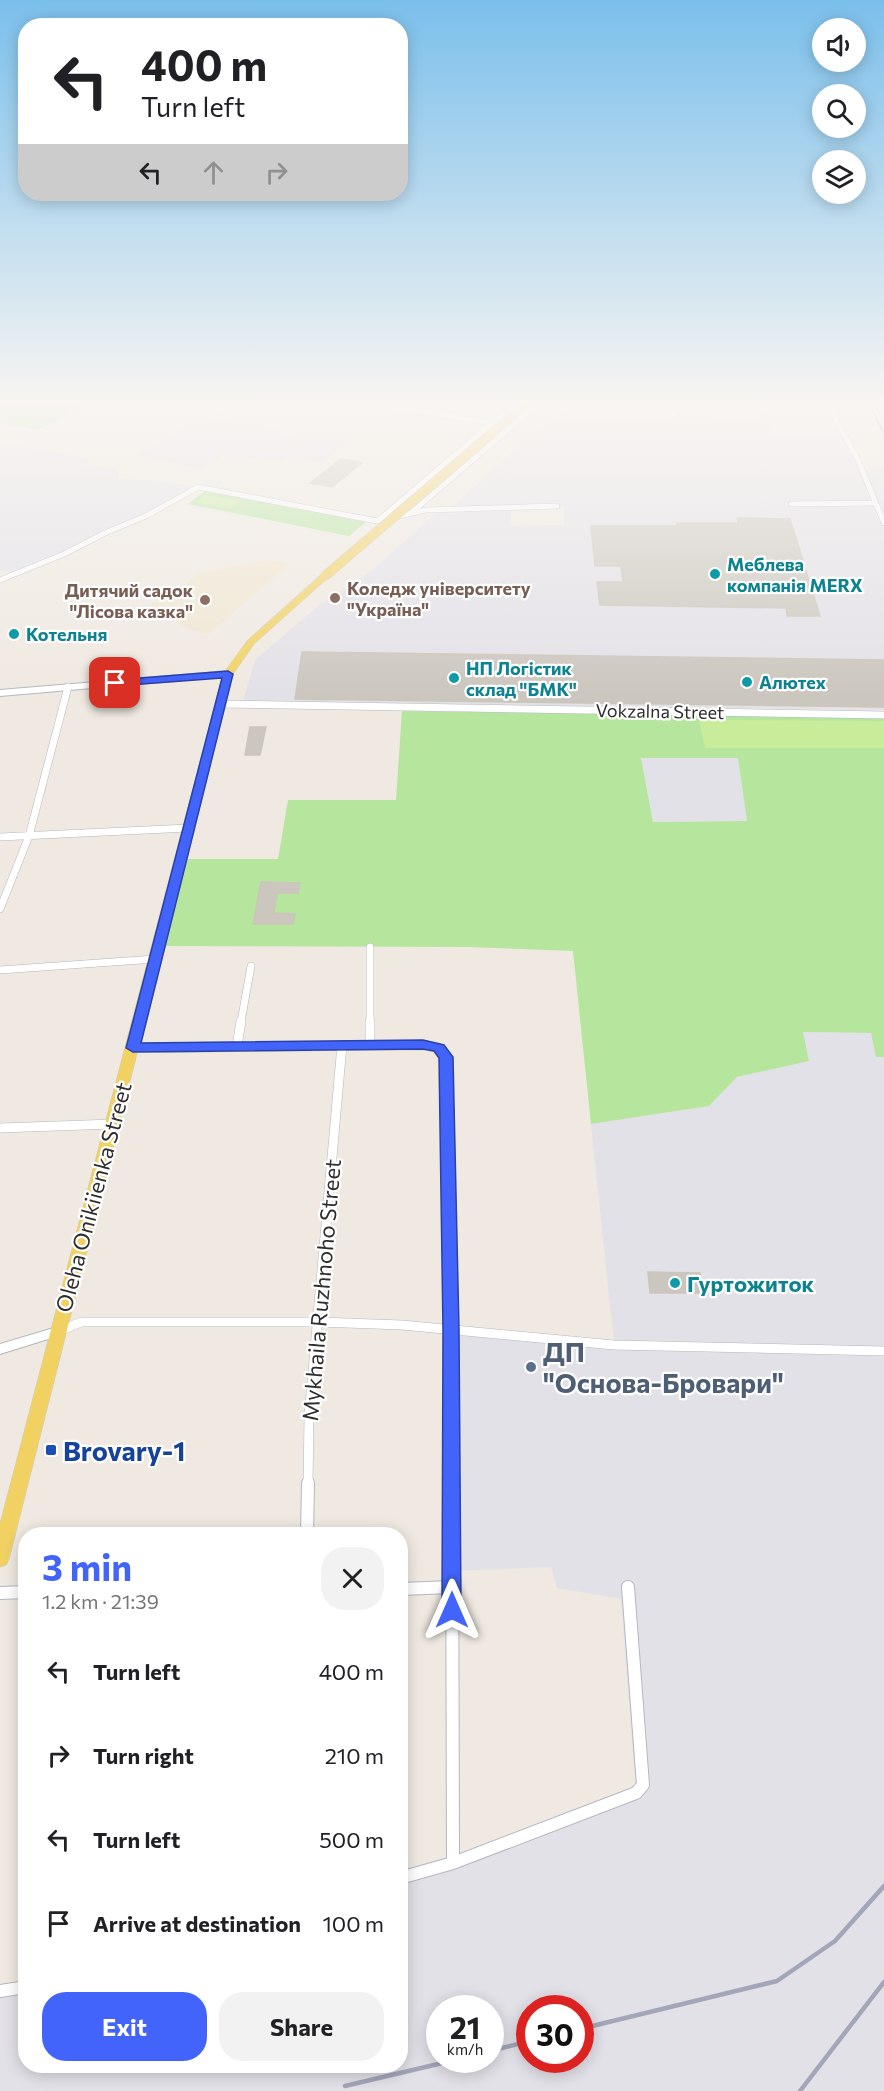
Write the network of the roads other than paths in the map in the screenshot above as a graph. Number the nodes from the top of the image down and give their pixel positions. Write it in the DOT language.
graph roads {
  1 [pos="177,499"];
  2 [pos="259,499"];
  3 [pos="403,499"];
  4 [pos="412,499"];
  5 [pos="428,499"];
  6 [pos="872,499"];
  7 [pos="874,503"];
  8 [pos="791,504"];
  9 [pos="556,506"];
  10 [pos="411,513"];
  11 [pos="377,521"];
  12 [pos="884,523"];
  13 [pos="0,580"];
  14 [pos="228,674"];
  15 [pos="68,687"];
  16 [pos="0,693"];
  17 [pos="220,704"];
  18 [pos="884,715"];
  19 [pos="188,828"];
  20 [pos="29,836"];
  21 [pos="0,837"];
  22 [pos="0,909"];
  23 [pos="370,947"];
  24 [pos="155,958"];
  25 [pos="251,966"];
  26 [pos="0,970"];
  27 [pos="370,1045"];
  28 [pos="237,1046"];
  29 [pos="342,1046"];
  30 [pos="133,1048"];
  31 [pos="113,1124"];
  32 [pos="0,1128"];
  33 [pos="319,1322"];
  34 [pos="451,1330"];
  35 [pos="57,1332"];
  36 [pos="0,1349"];
  37 [pos="884,1351"];
  38 [pos="307,1527"];
  39 [pos="0,1559"];
  40 [pos="452,1587"];
  41 [pos="628,1587"];
  42 [pos="408,1589"];
  43 [pos="18,1592"];
  44 [pos="0,1593"];
  45 [pos="453,1863"];
  46 [pos="408,1876"];
  47 [pos="18,1988"];
  48 [pos="0,1991"];
  1 -- 13 [label="street"];
  2 -- 11 [label="street"];
  3 -- 11 [label="street"];
  4 -- 14 [label="main road, Oleha Onikiienka Street, bridge"];
  5 -- 10 [label="street"];
  6 -- 7 [label="street"];
  7 -- 8 [label="street"];
  7 -- 12 [label="street"];
  9 -- 10 [label="street"];
  10 -- 11 [label="street"];
  14 -- 15 [label="main road"];
  14 -- 17 [label="main road, Oleha Onikiienka Street"];
  15 -- 16 [label="main road"];
  15 -- 20 [label="street"];
  17 -- 18 [label="street, Vokzalna Street"];
  17 -- 19 [label="main road, Oleha Onikiienka Street"];
  19 -- 20 [label="street"];
  19 -- 24 [label="main road, Oleha Onikiienka Street"];
  20 -- 21 [label="street"];
  20 -- 22 [label="street"];
  23 -- 27 [label="street"];
  24 -- 26 [label="street"];
  24 -- 30 [label="main road, Oleha Onikiienka Street"];
  25 -- 28 [label="street"];
  27 -- 29 [label="street"];
  27 -- 34 [label="street"];
  28 -- 29 [label="street"];
  28 -- 30 [label="street"];
  29 -- 33 [label="street, Mykhaila Ruzhnoho Street"];
  30 -- 31 [label="main road, Oleha Onikiienka Street"];
  31 -- 32 [label="street"];
  31 -- 35 [label="main road, Oleha Onikiienka Street"];
  33 -- 34 [label="street"];
  33 -- 35 [label="street"];
  33 -- 38 [label="street, Mykhaila Ruzhnoho Street"];
  34 -- 37 [label="street"];
  34 -- 40 [label="street"];
  35 -- 36 [label="street"];
  35 -- 39 [label="main road, Oleha Onikiienka Street"];
  40 -- 42 [label="street"];
  40 -- 45 [label="street"];
  41 -- 45 [label="street"];
  43 -- 44 [label="street"];
  45 -- 46 [label="street"];
  47 -- 48 [label="street"];
}
